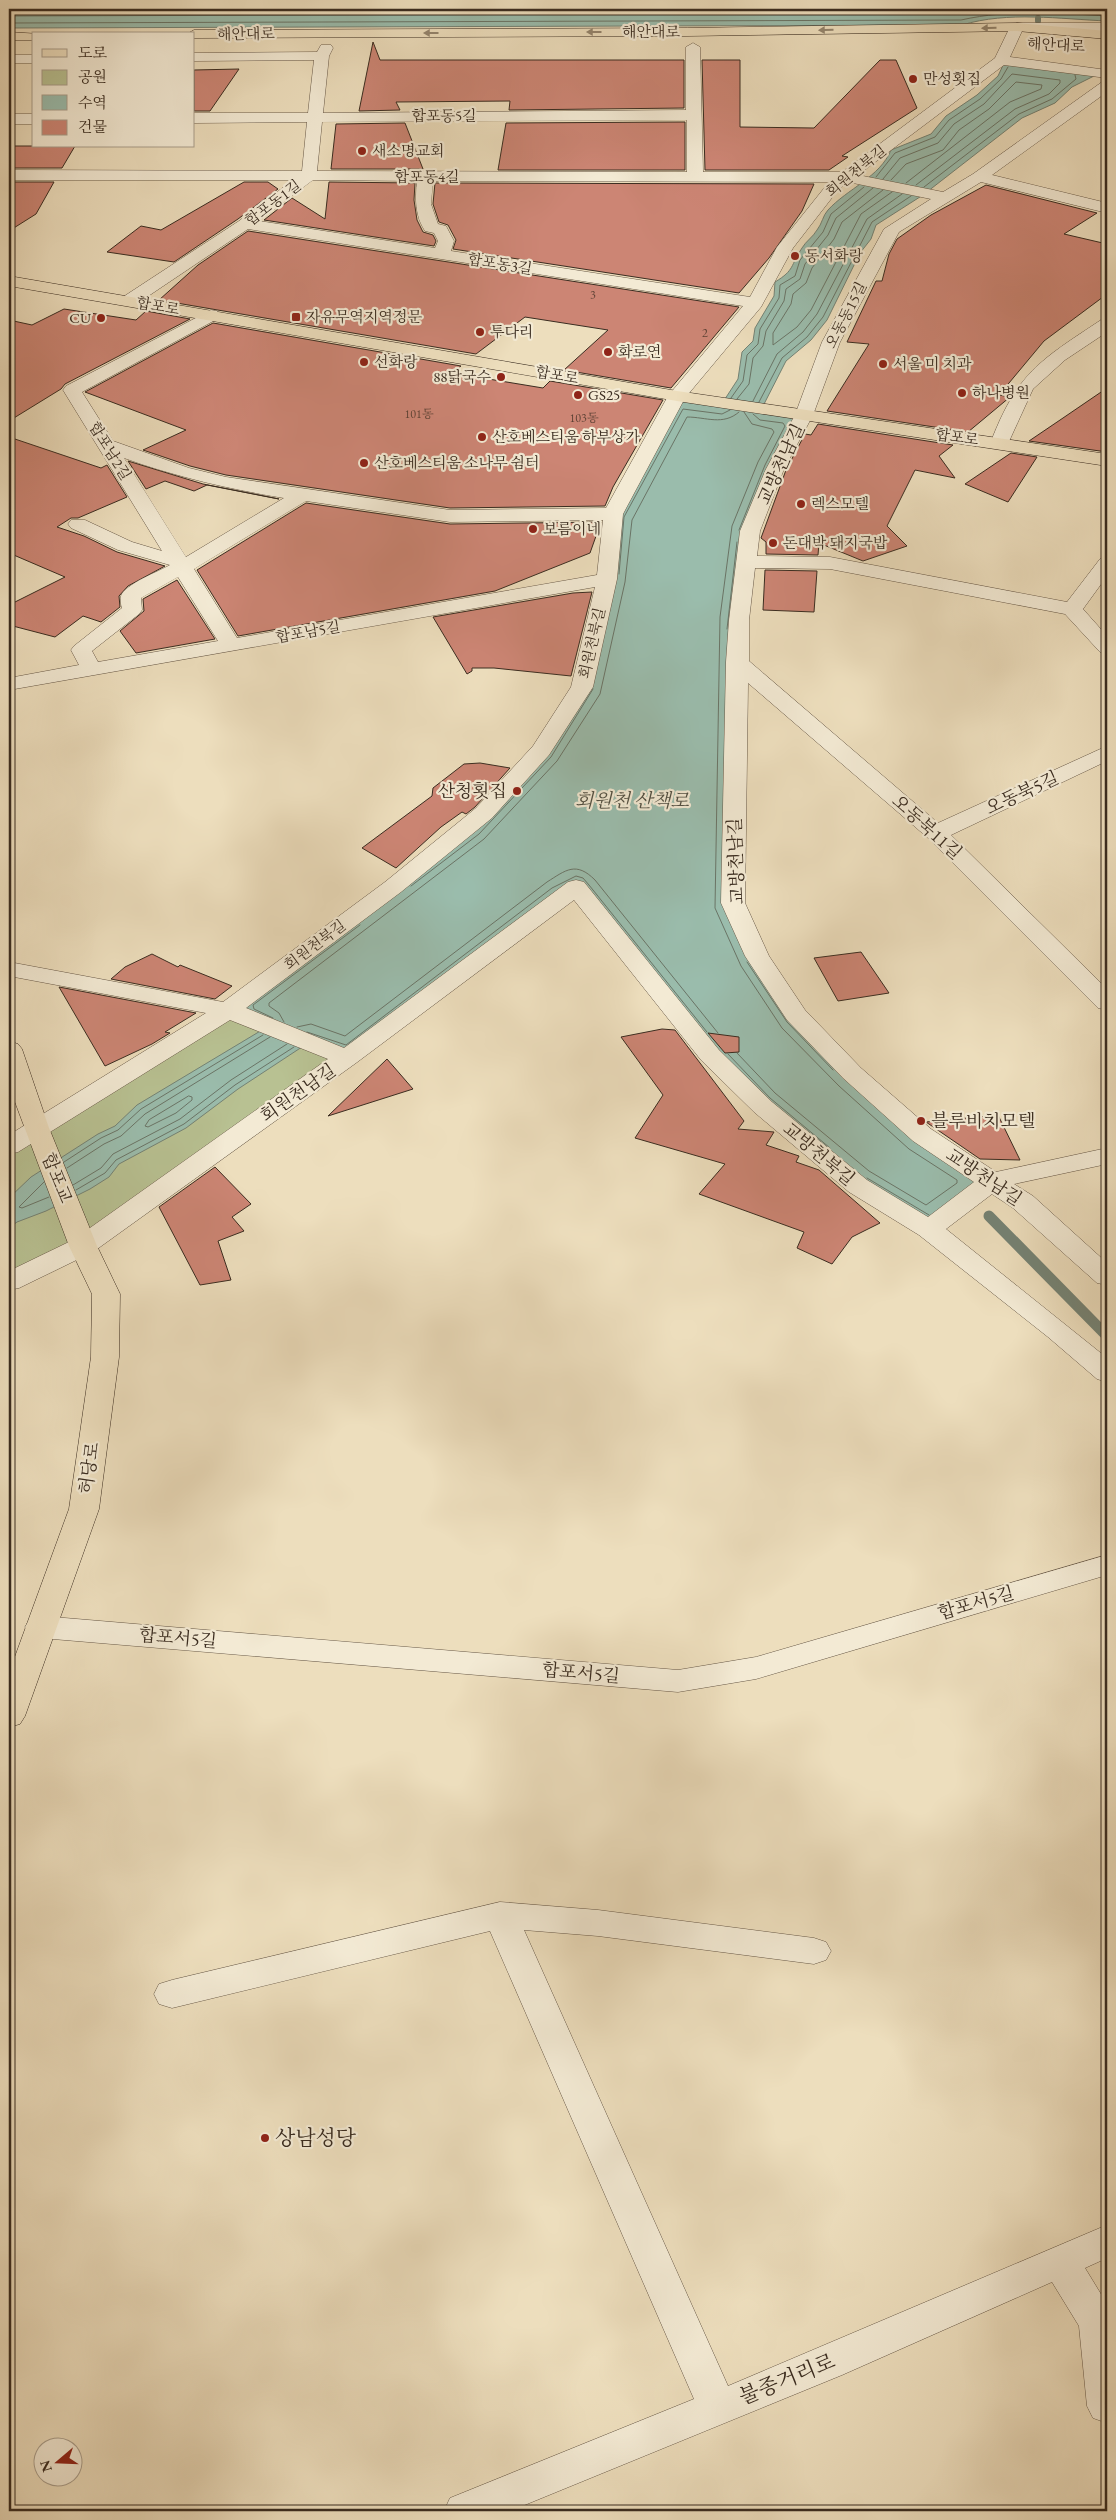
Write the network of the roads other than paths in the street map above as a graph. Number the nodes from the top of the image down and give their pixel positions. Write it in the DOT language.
graph roads {
  1 [pos="1017,27"];
  2 [pos="1107,27"];
  3 [pos="195,34"];
  4 [pos="1107,35"];
  5 [pos="9,36"];
  6 [pos="32,36"];
  7 [pos="988,43"];
  8 [pos="1008,43"];
  9 [pos="1027,44"];
  10 [pos="1065,46"];
  11 [pos="693,47"];
  12 [pos="9,48"];
  13 [pos="32,48"];
  14 [pos="195,48"];
  15 [pos="1107,49"];
  16 [pos="328,51"];
  17 [pos="195,57"];
  18 [pos="9,59"];
  19 [pos="32,59"];
  20 [pos="1001,60"];
  21 [pos="1107,74"];
  22 [pos="1107,85"];
  23 [pos="694,115"];
  24 [pos="315,117"];
  25 [pos="195,118"];
  26 [pos="9,119"];
  27 [pos="32,119"];
  28 [pos="9,175"];
  29 [pos="309,176"];
  30 [pos="425,176"];
  31 [pos="695,177"];
  32 [pos="845,177"];
  33 [pos="979,177"];
  34 [pos="945,197"];
  35 [pos="1107,208"];
  36 [pos="245,224"];
  37 [pos="441,255"];
  38 [pos="9,281"];
  39 [pos="129,301"];
  40 [pos="755,303"];
  41 [pos="211,315"];
  42 [pos="1107,324"];
  43 [pos="677,396"];
  44 [pos="804,415"];
  45 [pos="999,444"];
  46 [pos="106,445"];
  47 [pos="1107,460"];
  48 [pos="303,495"];
  49 [pos="613,514"];
  50 [pos="78,524"];
  51 [pos="746,562"];
  52 [pos="1107,563"];
  53 [pos="181,564"];
  54 [pos="607,579"];
  55 [pos="1072,609"];
  56 [pos="231,645"];
  57 [pos="1107,648"];
  58 [pos="737,662"];
  59 [pos="92,670"];
  60 [pos="9,684"];
  61 [pos="1107,753"];
  62 [pos="936,833"];
  63 [pos="576,887"];
  64 [pos="9,969"];
  65 [pos="1107,1003"];
  66 [pos="228,1010"];
  67 [pos="9,1049"];
  68 [pos="346,1058"];
  69 [pos="39,1134"];
  70 [pos="9,1146"];
  71 [pos="1107,1156"];
  72 [pos="992,1181"];
  73 [pos="72,1215"];
  74 [pos="929,1229"];
  75 [pos="83,1246"];
  76 [pos="1107,1277"];
  77 [pos="9,1282"];
  78 [pos="1107,1373"];
  79 [pos="1107,1565"];
  80 [pos="41,1627"];
  81 [pos="9,1716"];
  82 [pos="500,1915"];
  83 [pos="814,1951"];
  84 [pos="172,1994"];
  85 [pos="1107,2241"];
  86 [pos="1060,2261"];
  87 [pos="1107,2406"];
  88 [pos="718,2408"];
  89 [pos="464,2511"];
  1 -- 2 [label="street"];
  1 -- 3 [label="main road, 해안대로, one-way"];
  1 -- 4 [label="main road, 해안대로"];
  1 -- 8 [label="street"];
  5 -- 6 [label="main road"];
  7 -- 8 [label="main road, 해안대로"];
  8 -- 9 [label="main road, 해안대로"];
  8 -- 20 [label="street"];
  10 -- 15 [label="main road, 해안대로"];
  11 -- 23 [label="street"];
  12 -- 13 [label="main road"];
  14 -- 16 [label="main road, 해안대로"];
  16 -- 17 [label="street"];
  16 -- 24 [label="street, 합포동1길"];
  18 -- 19 [label="street"];
  20 -- 21 [label="street"];
  20 -- 32 [label="street, 회원천북길"];
  22 -- 33 [label="street, 오동동15길"];
  23 -- 24 [label="street, 합포동5길"];
  23 -- 31 [label="street"];
  24 -- 25 [label="street, 합포동5길"];
  24 -- 29 [label="street, 합포동1길"];
  26 -- 27 [label="street"];
  28 -- 29 [label="street, 합포동4길"];
  29 -- 30 [label="street, 합포동4길"];
  29 -- 36 [label="street, 합포동1길"];
  30 -- 31 [label="street, 합포동4길"];
  30 -- 37 [label="street"];
  31 -- 32 [label="street, 합포동4길"];
  32 -- 34 [label="street, 합포동4길"];
  32 -- 40 [label="street, 회원천북길"];
  33 -- 34 [label="street, 오동동15길"];
  33 -- 35 [label="street"];
  34 -- 44 [label="street, 오동동15길"];
  36 -- 37 [label="street, 합포동3길"];
  36 -- 39 [label="street, 합포동1길"];
  37 -- 40 [label="street, 합포동3길"];
  38 -- 39 [label="main road, 합포로"];
  39 -- 41 [label="main road, 합포로"];
  40 -- 43 [label="street, 회원천북길"];
  41 -- 43 [label="main road, 합포로"];
  41 -- 46 [label="street, 합포남2길"];
  42 -- 45 [label="street"];
  43 -- 44 [label="main road, 합포로"];
  43 -- 49 [label="street, 회원천북길"];
  44 -- 45 [label="main road, 합포로"];
  44 -- 51 [label="street, 교방천남길"];
  45 -- 47 [label="main road, 합포로"];
  46 -- 48 [label="street"];
  46 -- 53 [label="street, 합포남2길"];
  48 -- 49 [label="street"];
  48 -- 53 [label="street"];
  49 -- 54 [label="street, 회원천북길"];
  50 -- 53 [label="street"];
  51 -- 55 [label="street"];
  51 -- 58 [label="street, 교방천남길"];
  52 -- 55 [label="street"];
  53 -- 56 [label="street, 합포남2길"];
  53 -- 59 [label="street"];
  54 -- 56 [label="street, 합포남5길"];
  54 -- 66 [label="street, 회원천북길"];
  55 -- 57 [label="street"];
  56 -- 59 [label="street, 합포남5길"];
  58 -- 62 [label="street, 오동북11길"];
  58 -- 72 [label="street, 교방천남길"];
  59 -- 60 [label="street, 합포남5길"];
  61 -- 62 [label="street, 오동북5길"];
  62 -- 65 [label="street, 오동북11길"];
  63 -- 68 [label="street, 회원천남길"];
  63 -- 74 [label="street, 교방천북길"];
  64 -- 66 [label="street"];
  66 -- 68 [label="street"];
  66 -- 69 [label="street, 회원천북길"];
  67 -- 69 [label="main road"];
  68 -- 75 [label="street, 회원천남길"];
  69 -- 70 [label="street, 회원천북길"];
  69 -- 73 [label="main road, 합포교"];
  71 -- 72 [label="street"];
  72 -- 74 [label="street"];
  72 -- 76 [label="street, 교방천남길"];
  73 -- 75 [label="main road, 허당로"];
  74 -- 78 [label="street, 교방천북길"];
  75 -- 77 [label="street, 회원천남길"];
  75 -- 80 [label="main road, 허당로"];
  79 -- 80 [label="street, 합포서5길"];
  80 -- 81 [label="main road, 허당로"];
  82 -- 83 [label="street"];
  82 -- 84 [label="street"];
  82 -- 88 [label="street"];
  85 -- 86 [label="street, 불종거리로"];
  86 -- 87 [label="street"];
  86 -- 88 [label="street, 불종거리로"];
  88 -- 89 [label="street, 불종거리로"];
}
